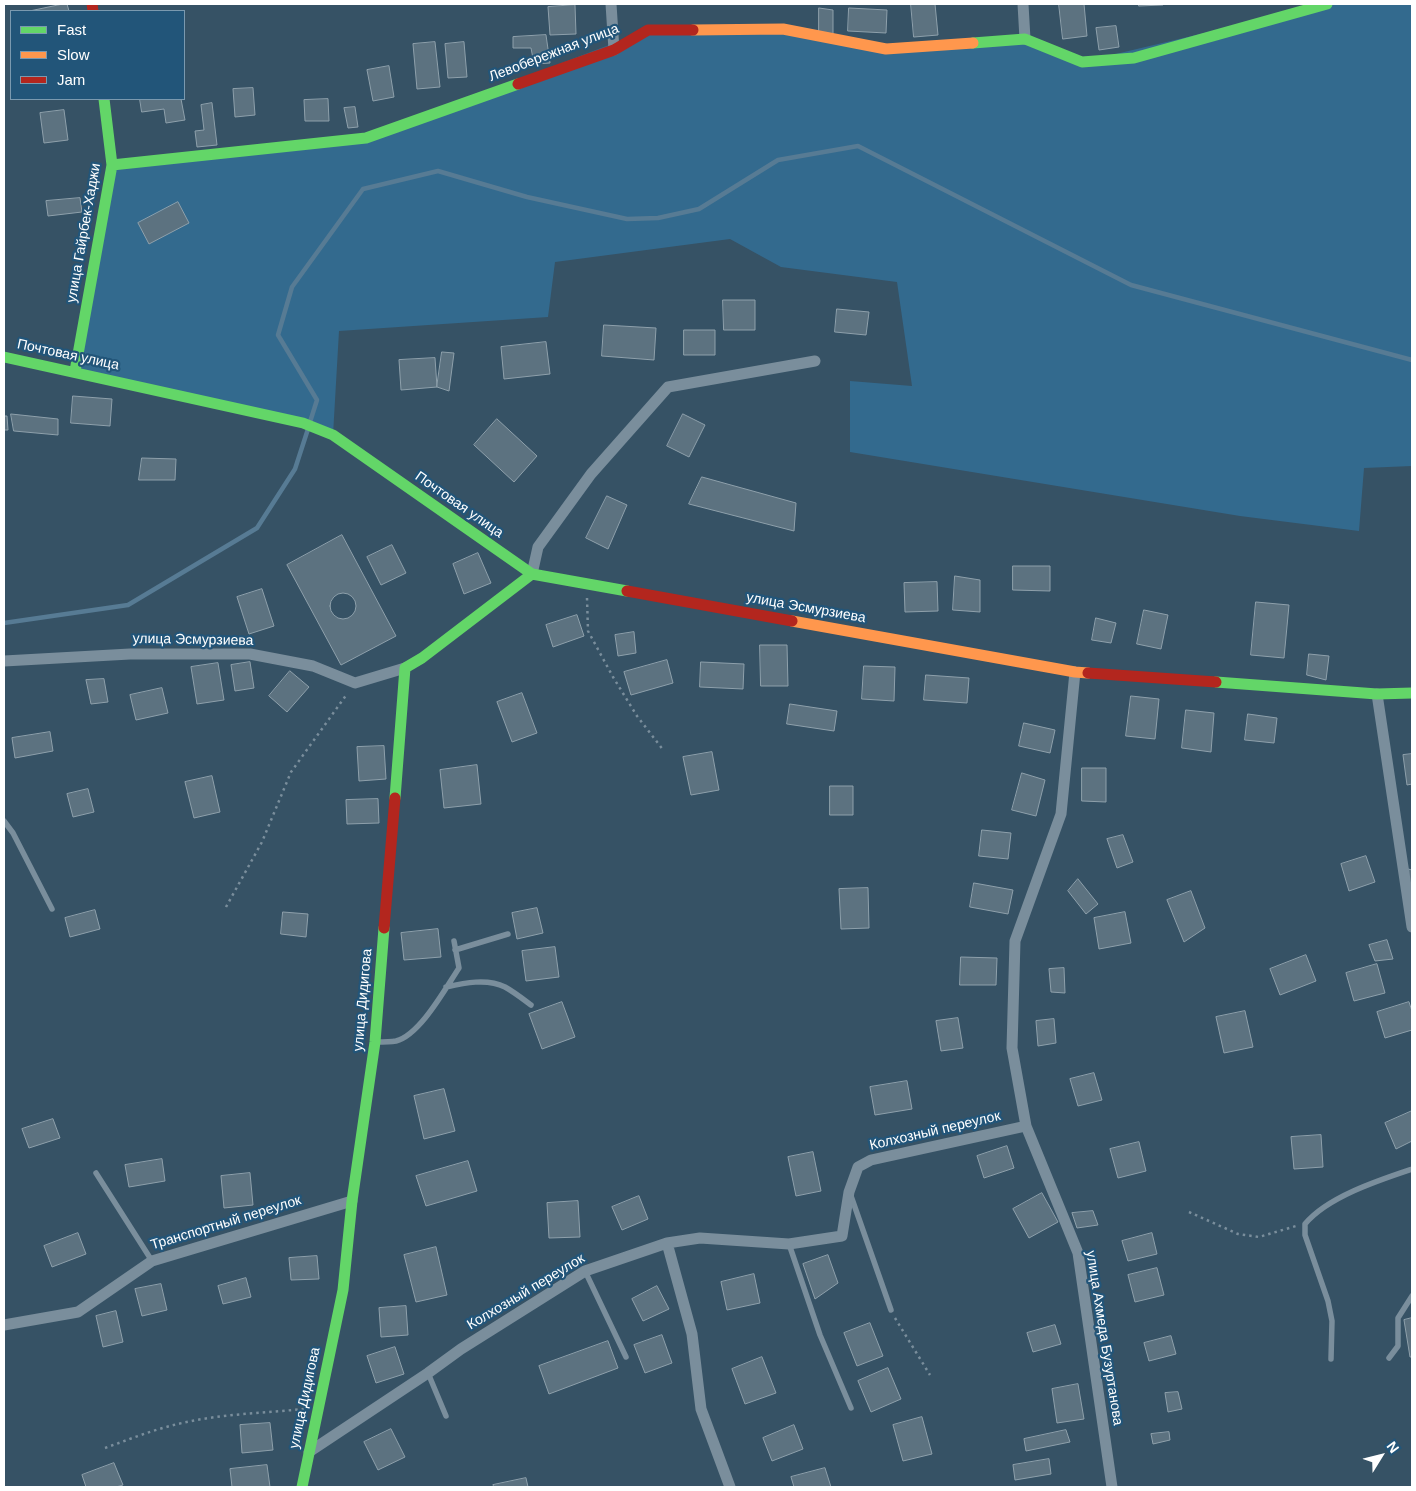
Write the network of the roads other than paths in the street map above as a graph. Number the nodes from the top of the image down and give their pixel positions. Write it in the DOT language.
graph roads {
  1 [pos="611,4"];
  2 [pos="1023,4"];
  3 [pos="1327,4"];
  4 [pos="1025,39"];
  5 [pos="614,50"];
  6 [pos="104,100"];
  7 [pos="112,165"];
  8 [pos="4,357"];
  9 [pos="815,362"];
  10 [pos="75,371"];
  11 [pos="532,574"];
  12 [pos="4,661"];
  13 [pos="405,668"];
  14 [pos="1075,672"];
  15 [pos="1412,693"];
  16 [pos="1377,694"];
  17 [pos="4,821"];
  18 [pos="52,910"];
  19 [pos="1412,927"];
  20 [pos="508,934"];
  21 [pos="454,941"];
  22 [pos="456,950"];
  23 [pos="446,987"];
  24 [pos="531,1005"];
  25 [pos="375,1042"];
  26 [pos="1026,1126"];
  27 [pos="1412,1169"];
  28 [pos="96,1173"];
  29 [pos="849,1192"];
  30 [pos="352,1201"];
  31 [pos="667,1243"];
  32 [pos="789,1244"];
  33 [pos="152,1261"];
  34 [pos="584,1270"];
  35 [pos="1412,1296"];
  36 [pos="891,1310"];
  37 [pos="4,1326"];
  38 [pos="626,1357"];
  39 [pos="1390,1358"];
  40 [pos="1331,1359"];
  41 [pos="428,1373"];
  42 [pos="850,1408"];
  43 [pos="446,1416"];
  44 [pos="309,1452"];
  45 [pos="302,1487"];
  46 [pos="730,1487"];
  47 [pos="1112,1487"];
  1 -- 5 [label="street"];
  2 -- 4 [label="street"];
  3 -- 4 [label="street, Левобережная улица"];
  4 -- 5 [label="street, Левобережная улица"];
  5 -- 7 [label="street, Левобережная улица"];
  6 -- 7 [label="street, улица Гайрбек-Хаджи"];
  7 -- 10 [label="street, улица Гайрбек-Хаджи"];
  8 -- 10 [label="street, Почтовая улица"];
  9 -- 11 [label="street"];
  10 -- 11 [label="street, Почтовая улица"];
  11 -- 13 [label="street"];
  11 -- 14 [label="street, улица Эсмурзиева"];
  12 -- 13 [label="street, улица Эсмурзиева"];
  13 -- 25 [label="street, улица Дидигова"];
  14 -- 16 [label="street, улица Эсмурзиева"];
  14 -- 26 [label="street, улица Ахмеда Бузуртанова"];
  15 -- 16 [label="street, улица Эсмурзиева"];
  16 -- 19 [label="street"];
  17 -- 18 [label="lane"];
  20 -- 22 [label="lane"];
  21 -- 22 [label="lane"];
  22 -- 23 [label="lane"];
  23 -- 24 [label="lane"];
  23 -- 25 [label="lane"];
  25 -- 30 [label="street, улица Дидигова"];
  26 -- 29 [label="street, Колхозный переулок"];
  26 -- 47 [label="street, улица Ахмеда Бузуртанова"];
  27 -- 40 [label="lane"];
  28 -- 33 [label="lane"];
  29 -- 32 [label="street, Колхозный переулок"];
  29 -- 36 [label="lane"];
  30 -- 33 [label="street, Транспортный переулок"];
  30 -- 44 [label="street, улица Дидигова"];
  31 -- 32 [label="street, Колхозный переулок"];
  31 -- 34 [label="street, Колхозный переулок"];
  31 -- 46 [label="street"];
  32 -- 42 [label="lane"];
  33 -- 37 [label="street, Транспортный переулок"];
  34 -- 38 [label="lane"];
  34 -- 41 [label="street, Колхозный переулок"];
  35 -- 39 [label="lane"];
  41 -- 43 [label="lane"];
  41 -- 44 [label="street, Колхозный переулок"];
  44 -- 45 [label="street, улица Дидигова"];
}
